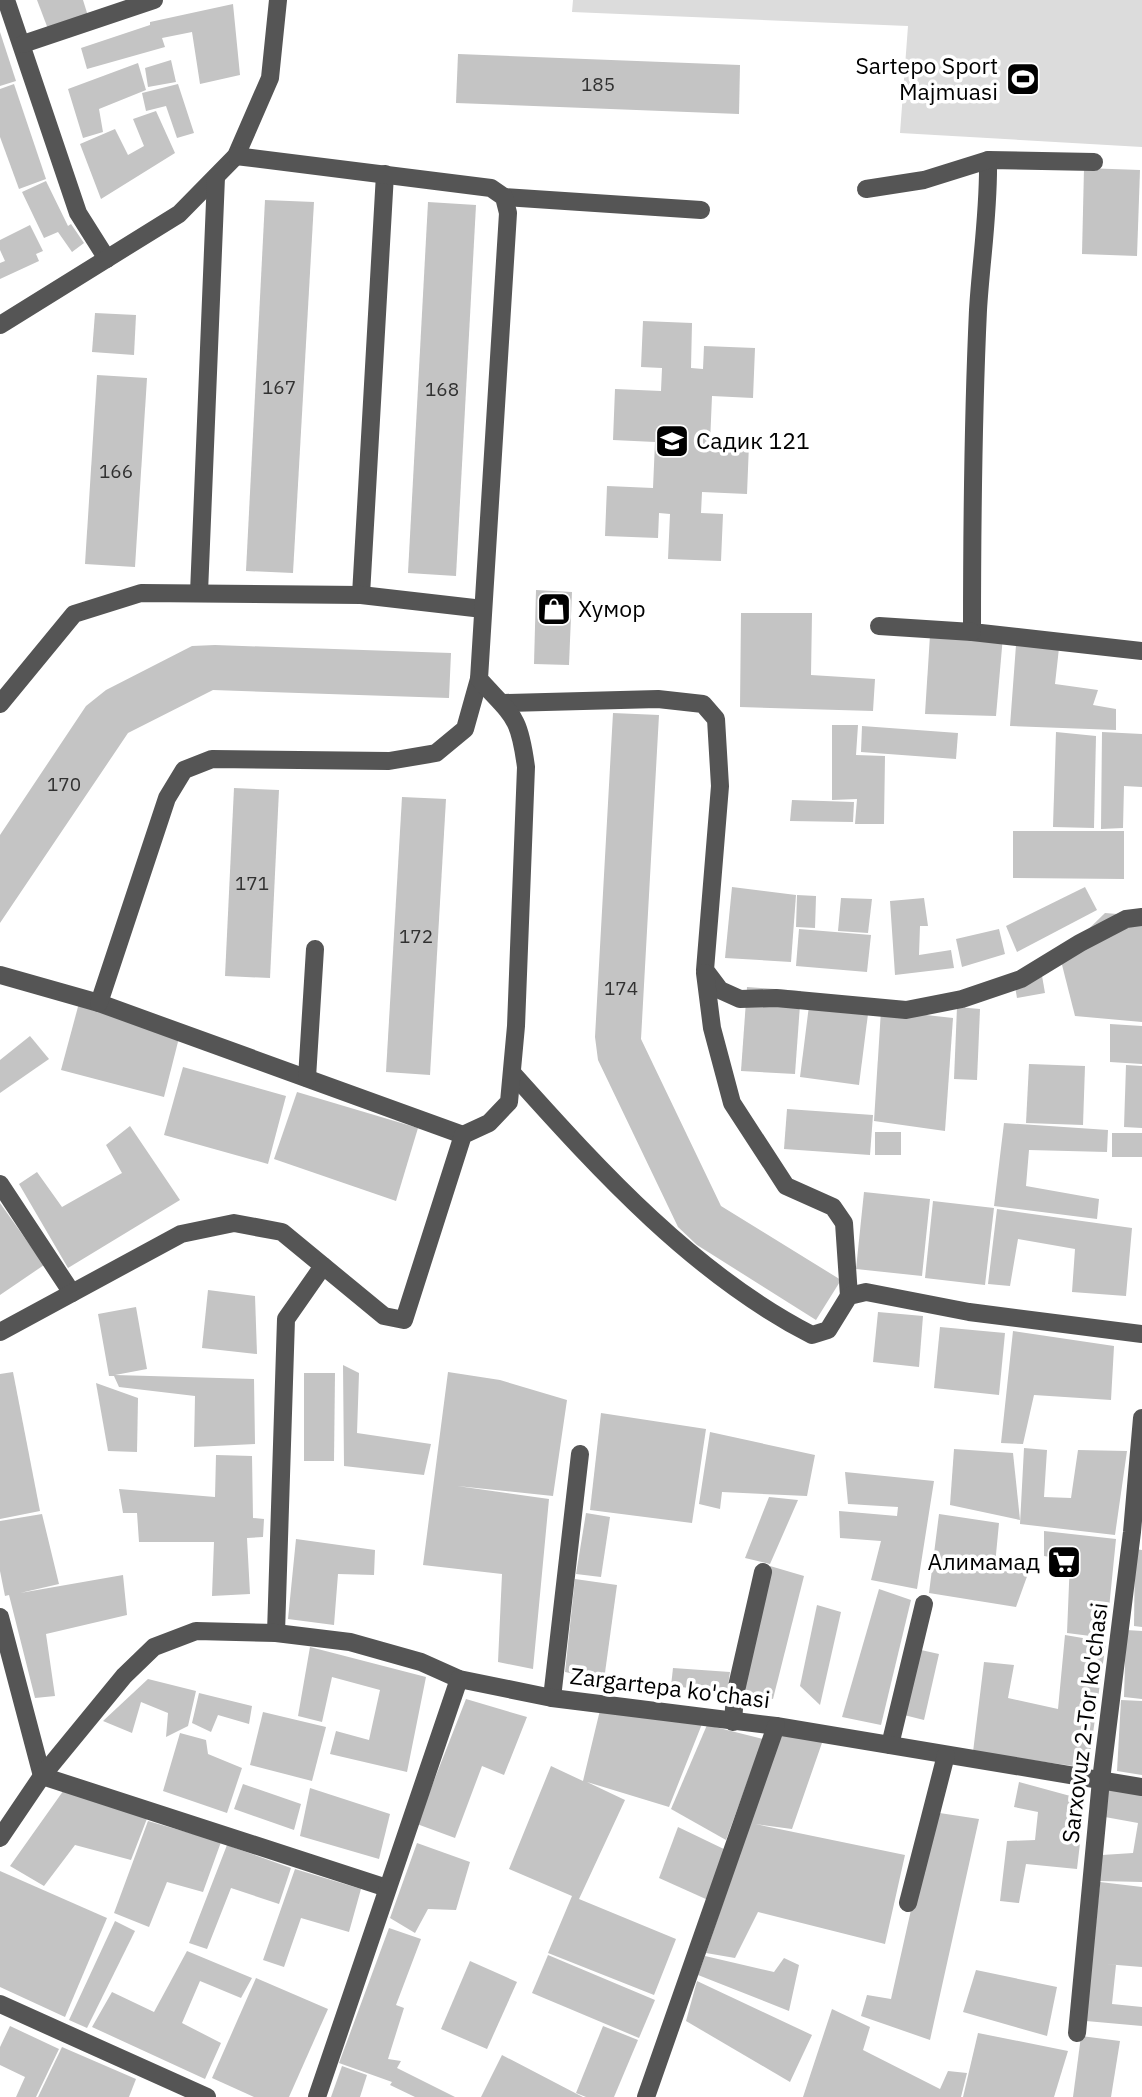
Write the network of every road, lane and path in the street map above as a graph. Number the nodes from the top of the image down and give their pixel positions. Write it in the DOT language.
graph roads {
  1 [pos="6,0"];
  2 [pos="154,0"];
  3 [pos="278,0"];
  4 [pos="23,44"];
  5 [pos="236,156"];
  6 [pos="989,160"];
  7 [pos="1094,162"];
  8 [pos="385,174"];
  9 [pos="216,177"];
  10 [pos="866,189"];
  11 [pos="504,197"];
  12 [pos="701,210"];
  13 [pos="107,259"];
  14 [pos="0,325"];
  15 [pos="199,593"];
  16 [pos="361,595"];
  17 [pos="483,609"];
  18 [pos="879,626"];
  19 [pos="972,632"];
  20 [pos="1142,651"];
  21 [pos="479,679"];
  22 [pos="504,703"];
  23 [pos="0,704"];
  24 [pos="1142,917"];
  25 [pos="315,949"];
  26 [pos="705,970"];
  27 [pos="0,975"];
  28 [pos="99,1003"];
  29 [pos="514,1075"];
  30 [pos="307,1078"];
  31 [pos="463,1135"];
  32 [pos="0,1184"];
  33 [pos="323,1266"];
  34 [pos="72,1293"];
  35 [pos="849,1296"];
  36 [pos="0,1332"];
  37 [pos="1142,1334"];
  38 [pos="1142,1418"];
  39 [pos="580,1454"];
  40 [pos="1137,1532"];
  41 [pos="763,1572"];
  42 [pos="925,1604"];
  43 [pos="0,1617"];
  44 [pos="276,1633"];
  45 [pos="459,1679"];
  46 [pos="552,1698"];
  47 [pos="733,1722"];
  48 [pos="776,1726"];
  49 [pos="890,1745"];
  50 [pos="946,1755"];
  51 [pos="42,1776"];
  52 [pos="1101,1780"];
  53 [pos="1142,1787"];
  54 [pos="0,1838"];
  55 [pos="387,1888"];
  56 [pos="908,1903"];
  57 [pos="0,2004"];
  58 [pos="1077,2034"];
  59 [pos="207,2097"];
  60 [pos="317,2097"];
  61 [pos="646,2097"];
  1 -- 4 [label="street"];
  2 -- 4 [label="street"];
  3 -- 5 [label="street"];
  4 -- 13 [label="street"];
  5 -- 8 [label="street"];
  5 -- 9 [label="street"];
  6 -- 7 [label="street"];
  6 -- 10 [label="street"];
  6 -- 19 [label="street"];
  8 -- 11 [label="street"];
  8 -- 16 [label="street"];
  9 -- 13 [label="street"];
  9 -- 15 [label="street"];
  11 -- 12 [label="street"];
  11 -- 17 [label="street"];
  13 -- 14 [label="street"];
  15 -- 16 [label="street"];
  15 -- 23 [label="street"];
  16 -- 17 [label="street"];
  17 -- 21 [label="street"];
  18 -- 19 [label="street"];
  19 -- 20 [label="street"];
  21 -- 22 [label="street"];
  21 -- 28 [label="street"];
  22 -- 26 [label="street"];
  22 -- 29 [label="street"];
  24 -- 26 [label="street"];
  25 -- 30 [label="street"];
  26 -- 35 [label="street"];
  27 -- 28 [label="street"];
  28 -- 30 [label="street"];
  29 -- 31 [label="street"];
  29 -- 35 [label="street"];
  30 -- 31 [label="street"];
  31 -- 33 [label="street"];
  32 -- 34 [label="street"];
  33 -- 34 [label="street"];
  33 -- 44 [label="street"];
  34 -- 36 [label="street"];
  35 -- 37 [label="street"];
  38 -- 40 [label="street, Sarxovuz 2-Tor ko'chasi"];
  39 -- 46 [label="street"];
  40 -- 52 [label="street, Sarxovuz 2-Tor ko'chasi"];
  41 -- 47 [label="street"];
  42 -- 49 [label="street"];
  43 -- 51 [label="street"];
  44 -- 45 [label="street, Zargartepa ko'chasi"];
  44 -- 51 [label="street, Zargartepa ko'chasi"];
  45 -- 46 [label="street, Zargartepa ko'chasi"];
  45 -- 55 [label="street"];
  46 -- 47 [label="street, Zargartepa ko'chasi"];
  47 -- 48 [label="street, Zargartepa ko'chasi"];
  48 -- 49 [label="street, Zargartepa ko'chasi"];
  48 -- 61 [label="street"];
  49 -- 50 [label="street, Zargartepa ko'chasi"];
  50 -- 52 [label="street, Zargartepa ko'chasi"];
  50 -- 56 [label="street"];
  51 -- 54 [label="street"];
  51 -- 55 [label="street"];
  52 -- 53 [label="street, Zargartepa ko'chasi"];
  52 -- 58 [label="street, Sarxovuz 2-Tor ko'chasi"];
  55 -- 60 [label="street"];
  57 -- 59 [label="street"];
}
